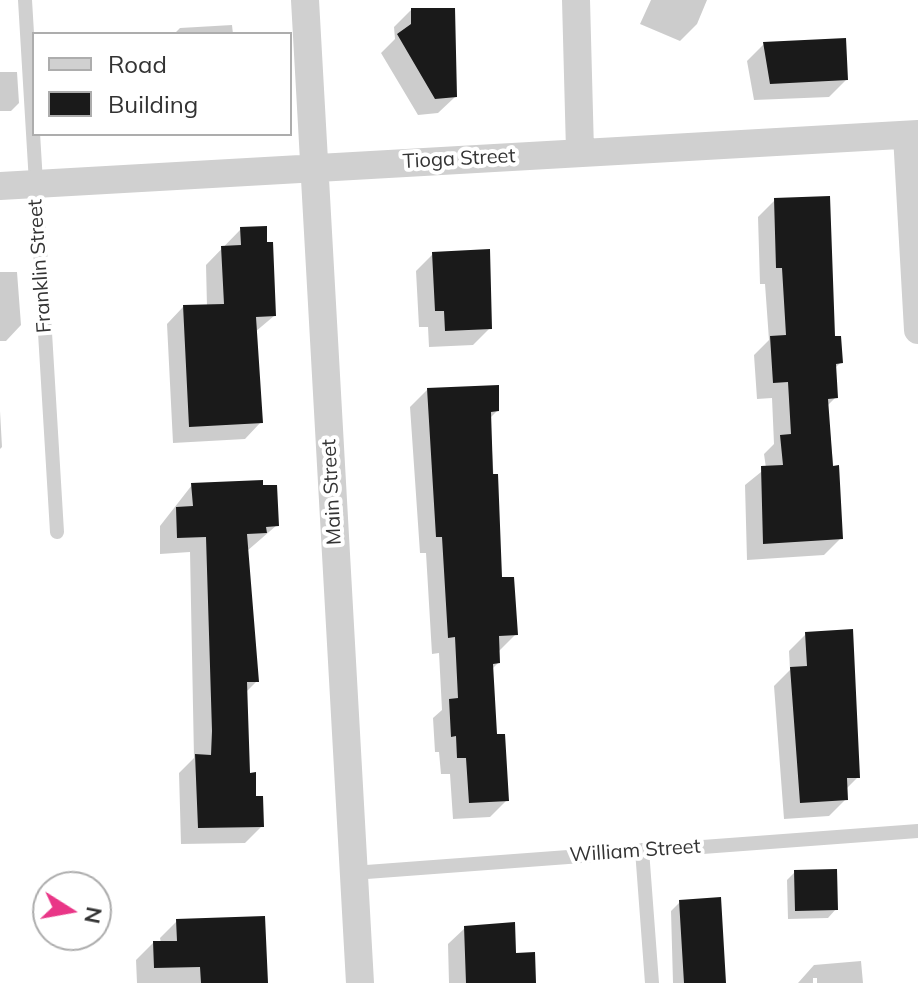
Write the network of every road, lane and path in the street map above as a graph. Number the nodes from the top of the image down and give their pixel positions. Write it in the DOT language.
graph roads {
  1 [pos="25,0"];
  2 [pos="305,0"];
  3 [pos="576,0"];
  4 [pos="32,129"];
  5 [pos="913,134"];
  6 [pos="32,136"];
  7 [pos="580,151"];
  8 [pos="314,167"];
  9 [pos="35,184"];
  10 [pos="0,186"];
  11 [pos="918,330"];
  12 [pos="57,532"];
  13 [pos="918,831"];
  14 [pos="642,850"];
  15 [pos="353,873"];
  16 [pos="360,983"];
  17 [pos="652,983"];
  1 -- 4 [label="lane, Franklin Street"];
  2 -- 8 [label="street, Main Street"];
  3 -- 7 [label="street"];
  5 -- 7 [label="street, Tioga Street"];
  5 -- 11 [label="street"];
  6 -- 9 [label="lane, Franklin Street"];
  7 -- 8 [label="street, Tioga Street"];
  8 -- 9 [label="street, Tioga Street"];
  8 -- 15 [label="street, Main Street"];
  9 -- 10 [label="street, Tioga Street"];
  9 -- 12 [label="lane, Franklin Street"];
  13 -- 14 [label="lane, William Street"];
  14 -- 15 [label="lane, William Street"];
  14 -- 17 [label="lane"];
  15 -- 16 [label="street, Main Street"];
}
